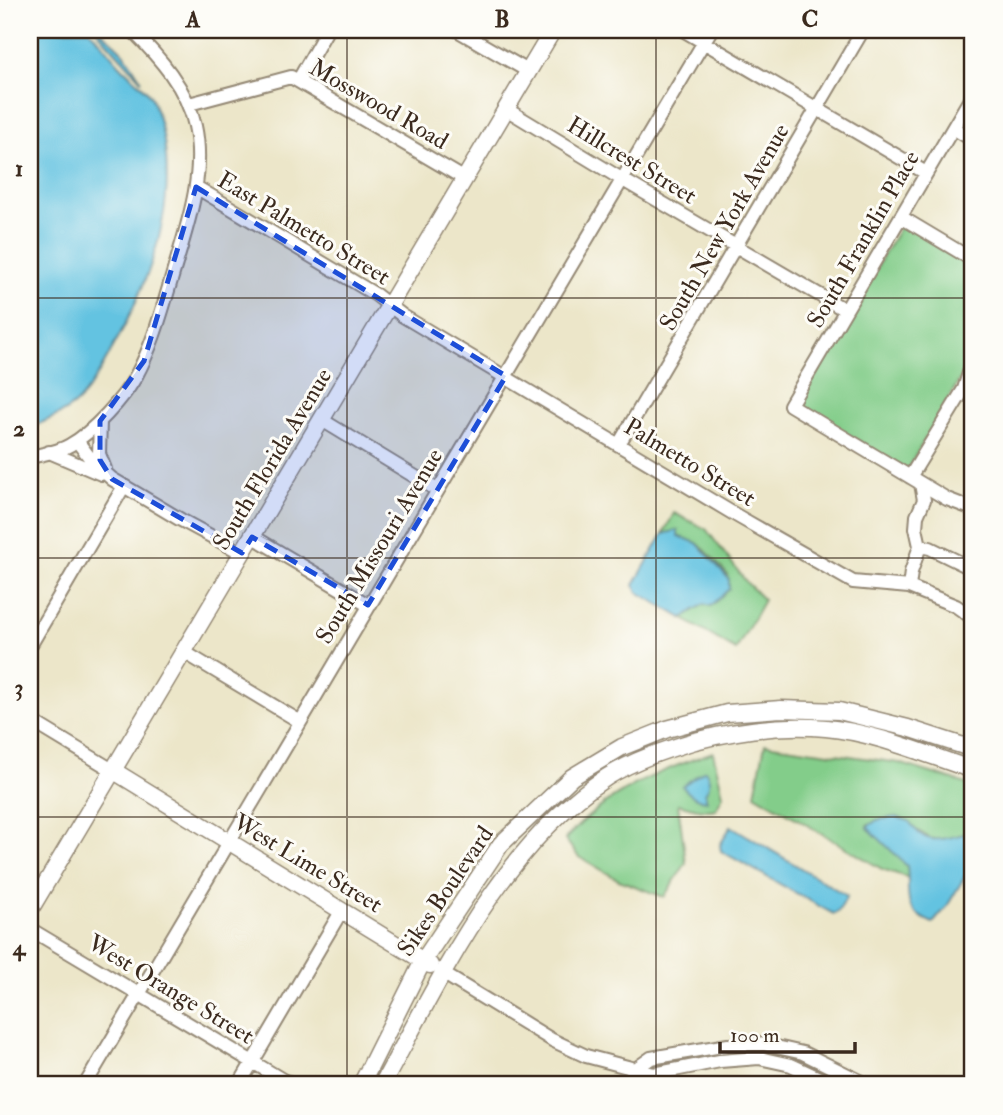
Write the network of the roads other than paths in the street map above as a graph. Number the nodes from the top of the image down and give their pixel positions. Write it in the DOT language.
graph roads {
  1 [pos="132,30"];
  2 [pos="327,30"];
  3 [pos="457,30"];
  4 [pos="553,30"];
  5 [pos="683,30"];
  6 [pos="711,30"];
  7 [pos="863,30"];
  8 [pos="704,42"];
  9 [pos="528,71"];
  10 [pos="298,80"];
  11 [pos="973,94"];
  12 [pos="189,104"];
  13 [pos="506,108"];
  14 [pos="818,109"];
  15 [pos="953,128"];
  16 [pos="973,140"];
  17 [pos="926,173"];
  18 [pos="465,179"];
  19 [pos="623,180"];
  20 [pos="195,187"];
  21 [pos="901,216"];
  22 [pos="736,246"];
  23 [pos="973,260"];
  24 [pos="391,304"];
  25 [pos="845,310"];
  26 [pos="973,360"];
  27 [pos="506,376"];
  28 [pos="322,420"];
  29 [pos="100,421"];
  30 [pos="77,441"];
  31 [pos="619,444"];
  32 [pos="49,452"];
  33 [pos="30,457"];
  34 [pos="111,478"];
  35 [pos="916,480"];
  36 [pos="124,486"];
  37 [pos="437,491"];
  38 [pos="973,509"];
  39 [pos="253,536"];
  40 [pos="920,546"];
  41 [pos="242,553"];
  42 [pos="973,569"];
  43 [pos="909,587"];
  44 [pos="368,605"];
  45 [pos="973,618"];
  46 [pos="30,646"];
  47 [pos="184,652"];
  48 [pos="804,710"];
  49 [pos="719,715"];
  50 [pos="30,720"];
  51 [pos="299,721"];
  52 [pos="725,734"];
  53 [pos="973,749"];
  54 [pos="625,767"];
  55 [pos="114,771"];
  56 [pos="973,771"];
  57 [pos="228,841"];
  58 [pos="30,910"];
  59 [pos="342,910"];
  60 [pos="30,929"];
  61 [pos="423,961"];
  62 [pos="444,974"];
  63 [pos="139,994"];
  64 [pos="253,1062"];
  65 [pos="637,1068"];
  66 [pos="289,1084"];
  67 [pos="85,1085"];
  68 [pos="239,1085"];
  69 [pos="360,1085"];
  70 [pos="382,1085"];
  71 [pos="639,1085"];
  72 [pos="834,1085"];
  73 [pos="868,1085"];
  1 -- 12 [label="street"];
  2 -- 10 [label="street"];
  3 -- 9 [label="street"];
  4 -- 9 [label="main road, South Florida Avenue"];
  5 -- 8 [label="street"];
  6 -- 8 [label="street, South Missouri Avenue"];
  7 -- 14 [label="street, South New York Avenue"];
  8 -- 14 [label="street"];
  8 -- 19 [label="street, South Missouri Avenue"];
  9 -- 13 [label="main road, South Florida Avenue"];
  10 -- 12 [label="street, Mosswood Road"];
  10 -- 18 [label="street, Mosswood Road"];
  11 -- 15 [label="street, South Franklin Place"];
  12 -- 20 [label="street"];
  13 -- 18 [label="main road, South Florida Avenue"];
  13 -- 19 [label="street, Hillcrest Street"];
  14 -- 17 [label="street"];
  14 -- 22 [label="street, South New York Avenue"];
  15 -- 16 [label="street"];
  15 -- 17 [label="street, South Franklin Place"];
  17 -- 21 [label="street, South Franklin Place"];
  18 -- 24 [label="main road, South Florida Avenue"];
  19 -- 22 [label="street, Hillcrest Street"];
  19 -- 27 [label="street, South Missouri Avenue"];
  20 -- 24 [label="street, East Palmetto Street"];
  20 -- 29 [label="street"];
  21 -- 23 [label="street"];
  21 -- 25 [label="street, South Franklin Place"];
  22 -- 25 [label="street, Hillcrest Street"];
  22 -- 31 [label="street, South New York Avenue"];
  24 -- 27 [label="street, East Palmetto Street"];
  24 -- 28 [label="main road, South Florida Avenue"];
  25 -- 35 [label="street, South Franklin Place"];
  26 -- 35 [label="street"];
  27 -- 31 [label="street, Palmetto Street"];
  27 -- 37 [label="street, South Missouri Avenue"];
  28 -- 37 [label="street"];
  28 -- 39 [label="main road, South Florida Avenue"];
  29 -- 30 [label="street"];
  29 -- 34 [label="street"];
  30 -- 32 [label="street"];
  30 -- 34 [label="street"];
  31 -- 43 [label="street, Palmetto Street"];
  32 -- 33 [label="street"];
  32 -- 34 [label="street"];
  34 -- 36 [label="street"];
  35 -- 38 [label="street"];
  35 -- 40 [label="street"];
  36 -- 41 [label="street"];
  36 -- 46 [label="street"];
  37 -- 44 [label="street, South Missouri Avenue"];
  39 -- 41 [label="main road, South Florida Avenue"];
  39 -- 44 [label="street"];
  40 -- 42 [label="street"];
  40 -- 43 [label="street"];
  41 -- 47 [label="main road, South Florida Avenue"];
  43 -- 45 [label="street"];
  44 -- 51 [label="street, South Missouri Avenue"];
  47 -- 51 [label="street"];
  47 -- 55 [label="main road, South Florida Avenue"];
  48 -- 49 [label="main road, Sikes Boulevard"];
  48 -- 52 [label="main road"];
  48 -- 53 [label="main road, Sikes Boulevard"];
  49 -- 54 [label="main road"];
  49 -- 61 [label="main road, Sikes Boulevard"];
  50 -- 55 [label="street"];
  51 -- 57 [label="street, South Missouri Avenue"];
  52 -- 54 [label="main road, Sikes Boulevard"];
  52 -- 56 [label="main road, Sikes Boulevard"];
  54 -- 62 [label="main road, Sikes Boulevard"];
  55 -- 57 [label="main road, West Lime Street"];
  55 -- 58 [label="main road, South Florida Avenue"];
  57 -- 59 [label="main road, West Lime Street"];
  57 -- 63 [label="street, South Missouri Avenue"];
  59 -- 61 [label="main road, West Lime Street"];
  59 -- 64 [label="street"];
  60 -- 63 [label="street, West Orange Street"];
  61 -- 62 [label="main road, West Lime Street"];
  61 -- 69 [label="main road, Sikes Boulevard"];
  62 -- 65 [label="street, West Lime Street"];
  62 -- 70 [label="main road, Sikes Boulevard"];
  63 -- 64 [label="street, West Orange Street"];
  63 -- 67 [label="street, South Missouri Avenue"];
  64 -- 66 [label="street, West Orange Street"];
  64 -- 68 [label="street"];
  65 -- 71 [label="street"];
  65 -- 72 [label="street, West Lime Street"];
  65 -- 73 [label="street"];
}
